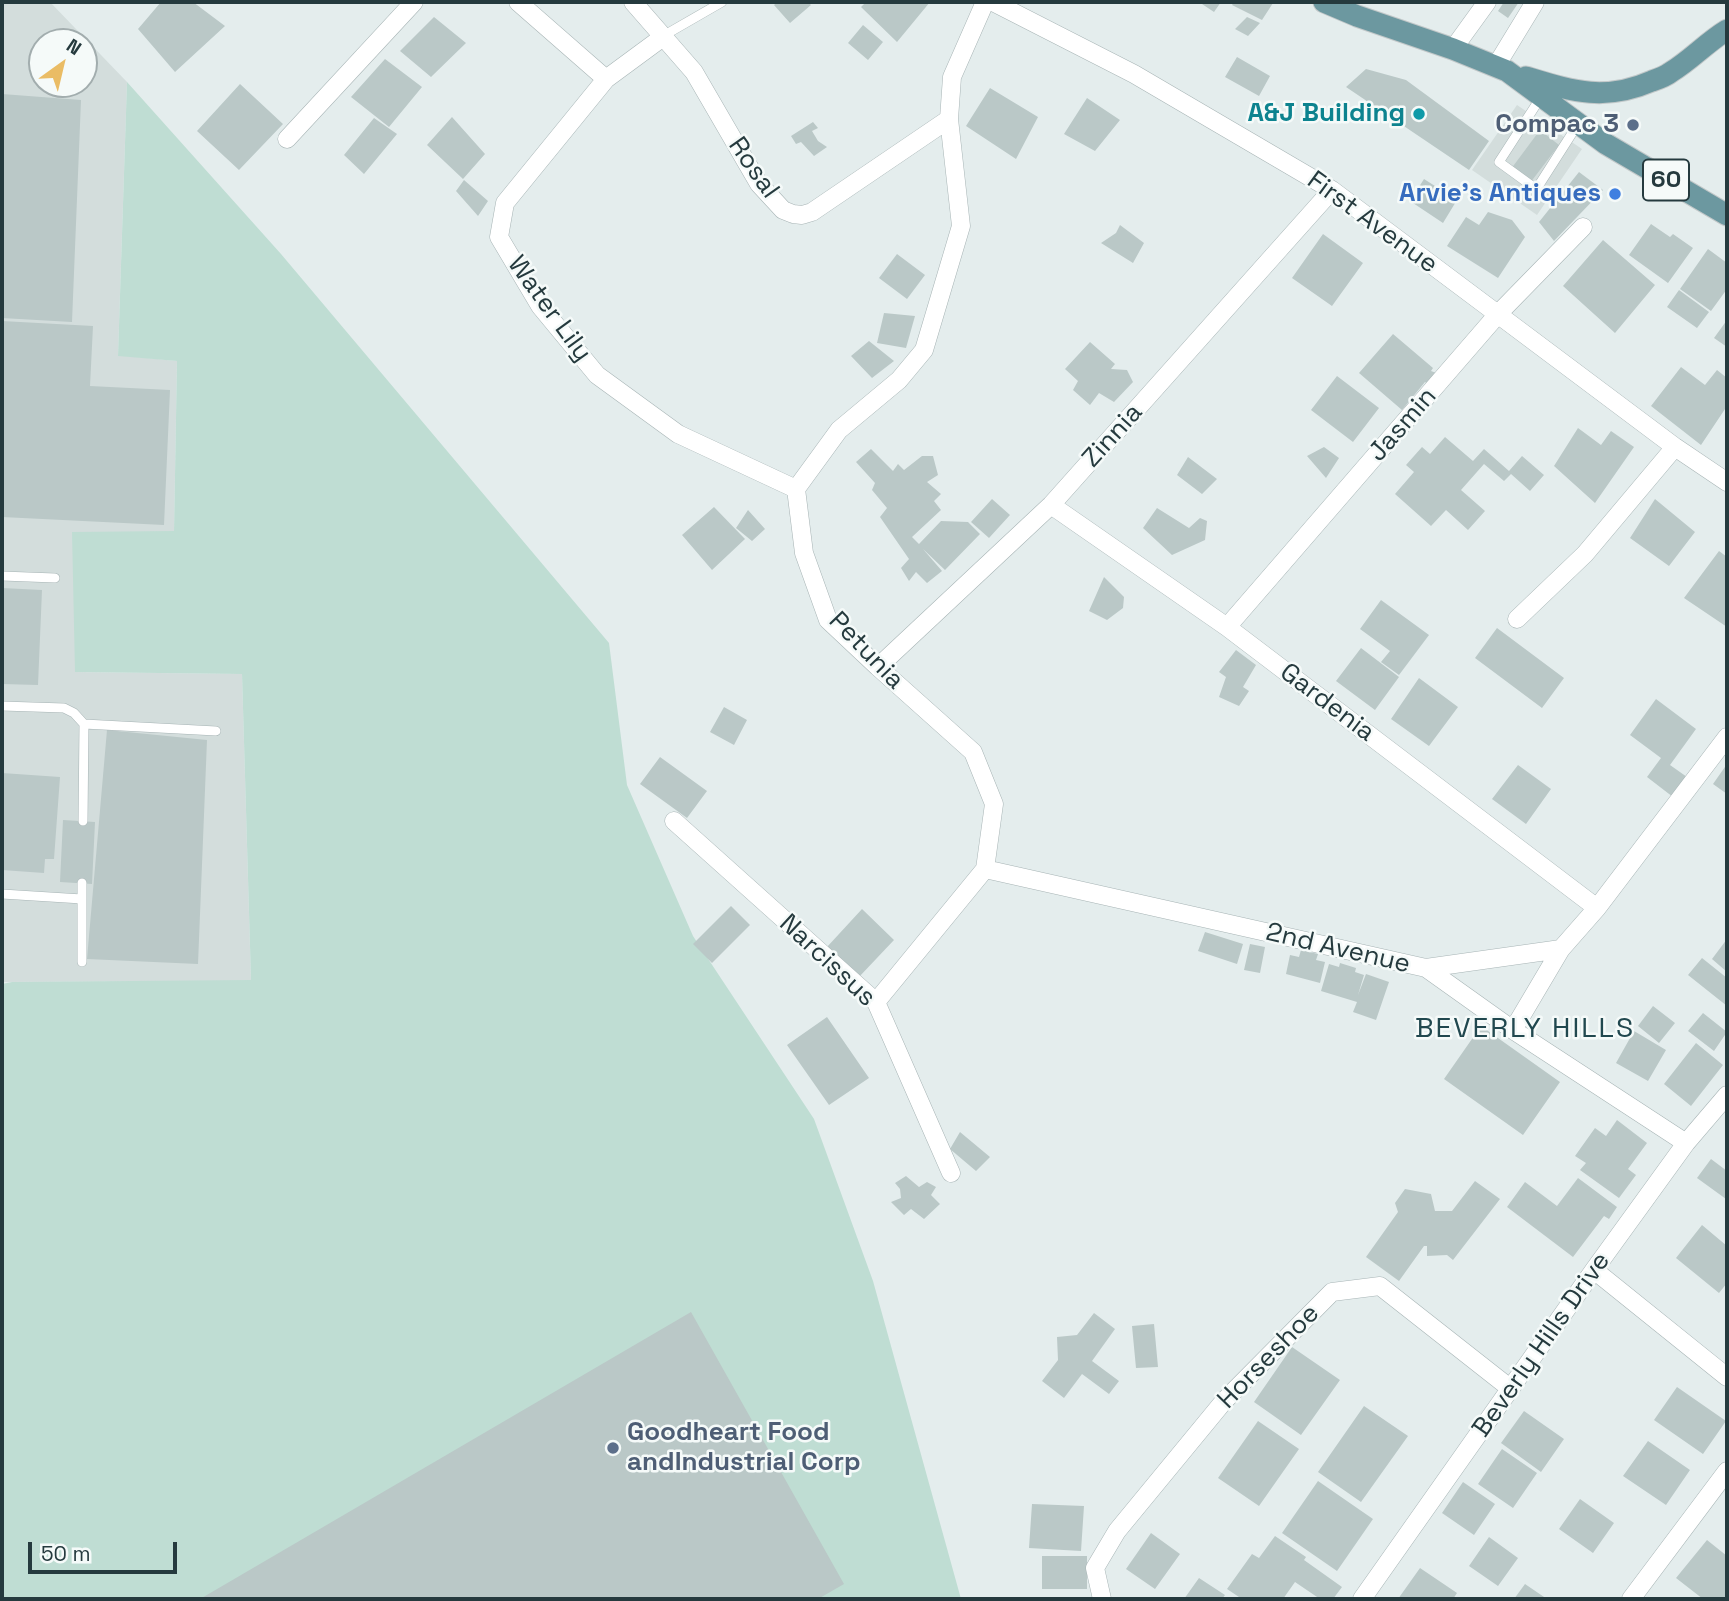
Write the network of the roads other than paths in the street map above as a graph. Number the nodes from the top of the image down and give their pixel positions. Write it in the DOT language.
graph roads {
  1 [pos="414,2"];
  2 [pos="518,2"];
  3 [pos="633,2"];
  4 [pos="722,2"];
  5 [pos="985,2"];
  6 [pos="993,2"];
  7 [pos="1324,2"];
  8 [pos="1487,2"];
  9 [pos="1535,2"];
  10 [pos="1727,30"];
  11 [pos="663,37"];
  12 [pos="1453,49"];
  13 [pos="1502,69"];
  14 [pos="606,79"];
  15 [pos="1609,94"];
  16 [pos="1542,96"];
  17 [pos="949,119"];
  18 [pos="1578,124"];
  19 [pos="287,139"];
  20 [pos="1606,144"];
  21 [pos="1332,190"];
  22 [pos="1727,215"];
  23 [pos="1583,227"];
  24 [pos="1499,314"];
  25 [pos="1675,447"];
  26 [pos="1727,482"];
  27 [pos="796,489"];
  28 [pos="1051,505"];
  29 [pos="2,576"];
  30 [pos="55,578"];
  31 [pos="1517,619"];
  32 [pos="1227,627"];
  33 [pos="878,667"];
  34 [pos="2,706"];
  35 [pos="84,724"];
  36 [pos="216,731"];
  37 [pos="1727,737"];
  38 [pos="83,821"];
  39 [pos="674,821"];
  40 [pos="985,869"];
  41 [pos="82,883"];
  42 [pos="2,894"];
  43 [pos="82,899"];
  44 [pos="1597,908"];
  45 [pos="1561,949"];
  46 [pos="82,962"];
  47 [pos="1426,968"];
  48 [pos="876,1002"];
  49 [pos="1513,1030"];
  50 [pos="1727,1095"];
  51 [pos="1686,1143"];
  52 [pos="951,1172"];
  53 [pos="1594,1270"];
  54 [pos="1727,1377"];
  55 [pos="1511,1389"];
  56 [pos="1727,1471"];
  57 [pos="1102,1599"];
  58 [pos="1362,1599"];
  59 [pos="1631,1599"];
  1 -- 19 [label="street"];
  2 -- 14 [label="street"];
  3 -- 11 [label="street, Rosal"];
  4 -- 11 [label="lane"];
  5 -- 17 [label="street"];
  6 -- 21 [label="street, First Avenue"];
  7 -- 12 [label="main road, 60"];
  8 -- 12 [label="street"];
  9 -- 13 [label="street"];
  10 -- 15 [label="main road, 60"];
  11 -- 14 [label="street, Water Lily"];
  11 -- 17 [label="street, Rosal"];
  12 -- 13 [label="main road, 60"];
  13 -- 15 [label="main road, 60"];
  13 -- 16 [label="main road, 60"];
  14 -- 27 [label="street, Water Lily"];
  15 -- 20 [label="main road"];
  16 -- 18 [label="main road, 60"];
  16 -- 18 [label="lane"];
  17 -- 27 [label="street"];
  18 -- 20 [label="main road, 60"];
  20 -- 22 [label="main road, 60"];
  21 -- 24 [label="street, First Avenue"];
  21 -- 28 [label="street, Zinnia"];
  23 -- 24 [label="street, Jasmin"];
  24 -- 25 [label="street, First Avenue"];
  24 -- 32 [label="street, Jasmin"];
  25 -- 26 [label="street, First Avenue"];
  25 -- 31 [label="street"];
  27 -- 33 [label="street, Petunia"];
  28 -- 32 [label="street, Gardenia"];
  28 -- 33 [label="street, Zinnia"];
  29 -- 30 [label="lane"];
  32 -- 44 [label="street, Gardenia"];
  33 -- 40 [label="street, Petunia"];
  34 -- 35 [label="lane"];
  35 -- 36 [label="lane"];
  35 -- 38 [label="lane"];
  37 -- 44 [label="street"];
  39 -- 48 [label="street, Narcissus"];
  40 -- 47 [label="street, 2nd Avenue"];
  40 -- 48 [label="street"];
  41 -- 43 [label="lane"];
  42 -- 43 [label="lane"];
  43 -- 46 [label="lane"];
  44 -- 45 [label="street"];
  45 -- 47 [label="street"];
  45 -- 49 [label="street"];
  47 -- 49 [label="street, 2nd Avenue"];
  48 -- 52 [label="street, Narcissus"];
  49 -- 51 [label="street, 2nd Avenue"];
  50 -- 51 [label="street, Beverly Hills Drive"];
  51 -- 53 [label="street, Beverly Hills Drive"];
  53 -- 54 [label="street"];
  53 -- 55 [label="street, Beverly Hills Drive"];
  55 -- 57 [label="street, Horseshoe"];
  55 -- 58 [label="street, Beverly Hills Drive"];
  56 -- 59 [label="street"];
}
